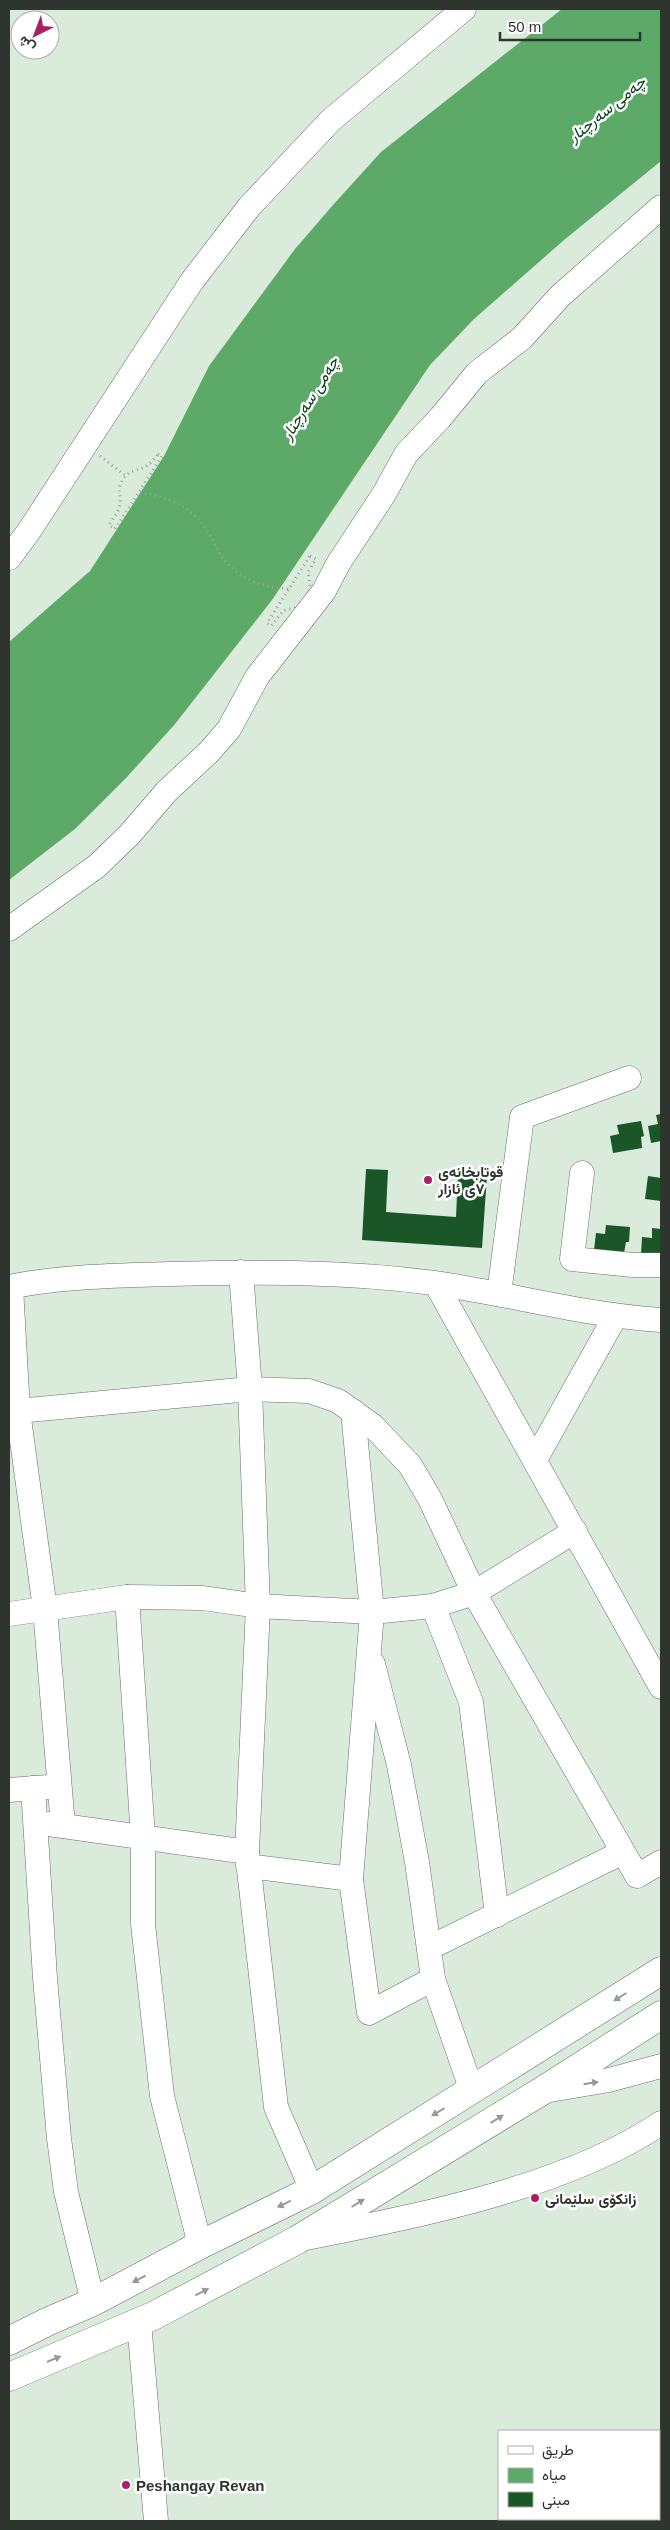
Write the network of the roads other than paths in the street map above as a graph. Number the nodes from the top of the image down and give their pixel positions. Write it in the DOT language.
graph roads {
  1 [pos="464,9"];
  2 [pos="661,207"];
  3 [pos="9,557"];
  4 [pos="9,929"];
  5 [pos="630,1078"];
  6 [pos="582,1174"];
  7 [pos="661,1265"];
  8 [pos="241,1272"];
  9 [pos="436,1284"];
  10 [pos="10,1287"];
  11 [pos="500,1294"];
  12 [pos="615,1317"];
  13 [pos="661,1320"];
  14 [pos="250,1389"];
  15 [pos="353,1411"];
  16 [pos="13,1412"];
  17 [pos="535,1460"];
  18 [pos="575,1530"];
  19 [pos="474,1593"];
  20 [pos="127,1597"];
  21 [pos="258,1606"];
  22 [pos="433,1606"];
  23 [pos="45,1609"];
  24 [pos="372,1612"];
  25 [pos="9,1614"];
  26 [pos="369,1646"];
  27 [pos="661,1687"];
  28 [pos="60,1786"];
  29 [pos="33,1788"];
  30 [pos="9,1790"];
  31 [pos="35,1822"];
  32 [pos="64,1826"];
  33 [pos="143,1838"];
  34 [pos="623,1852"];
  35 [pos="248,1859"];
  36 [pos="661,1862"];
  37 [pos="351,1879"];
  38 [pos="497,1915"];
  39 [pos="429,1948"];
  40 [pos="661,1971"];
  41 [pos="433,1978"];
  42 [pos="661,2015"];
  43 [pos="661,2066"];
  44 [pos="472,2091"];
  45 [pos="542,2091"];
  46 [pos="661,2123"];
  47 [pos="312,2190"];
  48 [pos="297,2240"];
  49 [pos="200,2245"];
  50 [pos="93,2302"];
  51 [pos="139,2322"];
  52 [pos="9,2341"];
  53 [pos="9,2377"];
  54 [pos="156,2521"];
  1 -- 3 [label="street"];
  2 -- 4 [label="street"];
  5 -- 11 [label="street"];
  6 -- 7 [label="street"];
  8 -- 9 [label="street"];
  8 -- 10 [label="street"];
  8 -- 14 [label="street"];
  9 -- 11 [label="street"];
  9 -- 17 [label="street"];
  10 -- 16 [label="street"];
  11 -- 12 [label="street"];
  12 -- 13 [label="street"];
  12 -- 17 [label="street"];
  14 -- 15 [label="street"];
  14 -- 16 [label="street"];
  14 -- 21 [label="street"];
  15 -- 19 [label="street"];
  15 -- 24 [label="street"];
  16 -- 23 [label="street"];
  17 -- 18 [label="street"];
  18 -- 19 [label="street"];
  18 -- 27 [label="street"];
  19 -- 22 [label="street"];
  19 -- 34 [label="street"];
  20 -- 21 [label="street"];
  20 -- 23 [label="street"];
  20 -- 33 [label="street"];
  21 -- 24 [label="street"];
  21 -- 35 [label="street"];
  22 -- 24 [label="street"];
  22 -- 38 [label="street"];
  23 -- 25 [label="street"];
  23 -- 28 [label="street"];
  24 -- 26 [label="street"];
  26 -- 37 [label="street"];
  26 -- 39 [label="street"];
  28 -- 29 [label="street"];
  28 -- 32 [label="street"];
  29 -- 30 [label="street"];
  29 -- 31 [label="street"];
  31 -- 32 [label="street"];
  31 -- 50 [label="street"];
  32 -- 33 [label="street"];
  33 -- 35 [label="street"];
  33 -- 49 [label="street"];
  34 -- 36 [label="street"];
  34 -- 38 [label="street"];
  35 -- 37 [label="street"];
  35 -- 47 [label="street"];
  37 -- 41 [label="street"];
  38 -- 39 [label="street"];
  39 -- 41 [label="street"];
  40 -- 44 [label="main road, one-way"];
  41 -- 44 [label="street"];
  42 -- 45 [label="main road"];
  45 -- 43 [label="street, one-way"];
  44 -- 47 [label="main road, one-way"];
  48 -- 45 [label="main road, one-way"];
  46 -- 48 [label="street"];
  47 -- 49 [label="main road, one-way"];
  51 -- 48 [label="main road, one-way"];
  49 -- 50 [label="main road, one-way"];
  50 -- 52 [label="main road"];
  53 -- 51 [label="main road, one-way"];
  51 -- 54 [label="street"];
}
